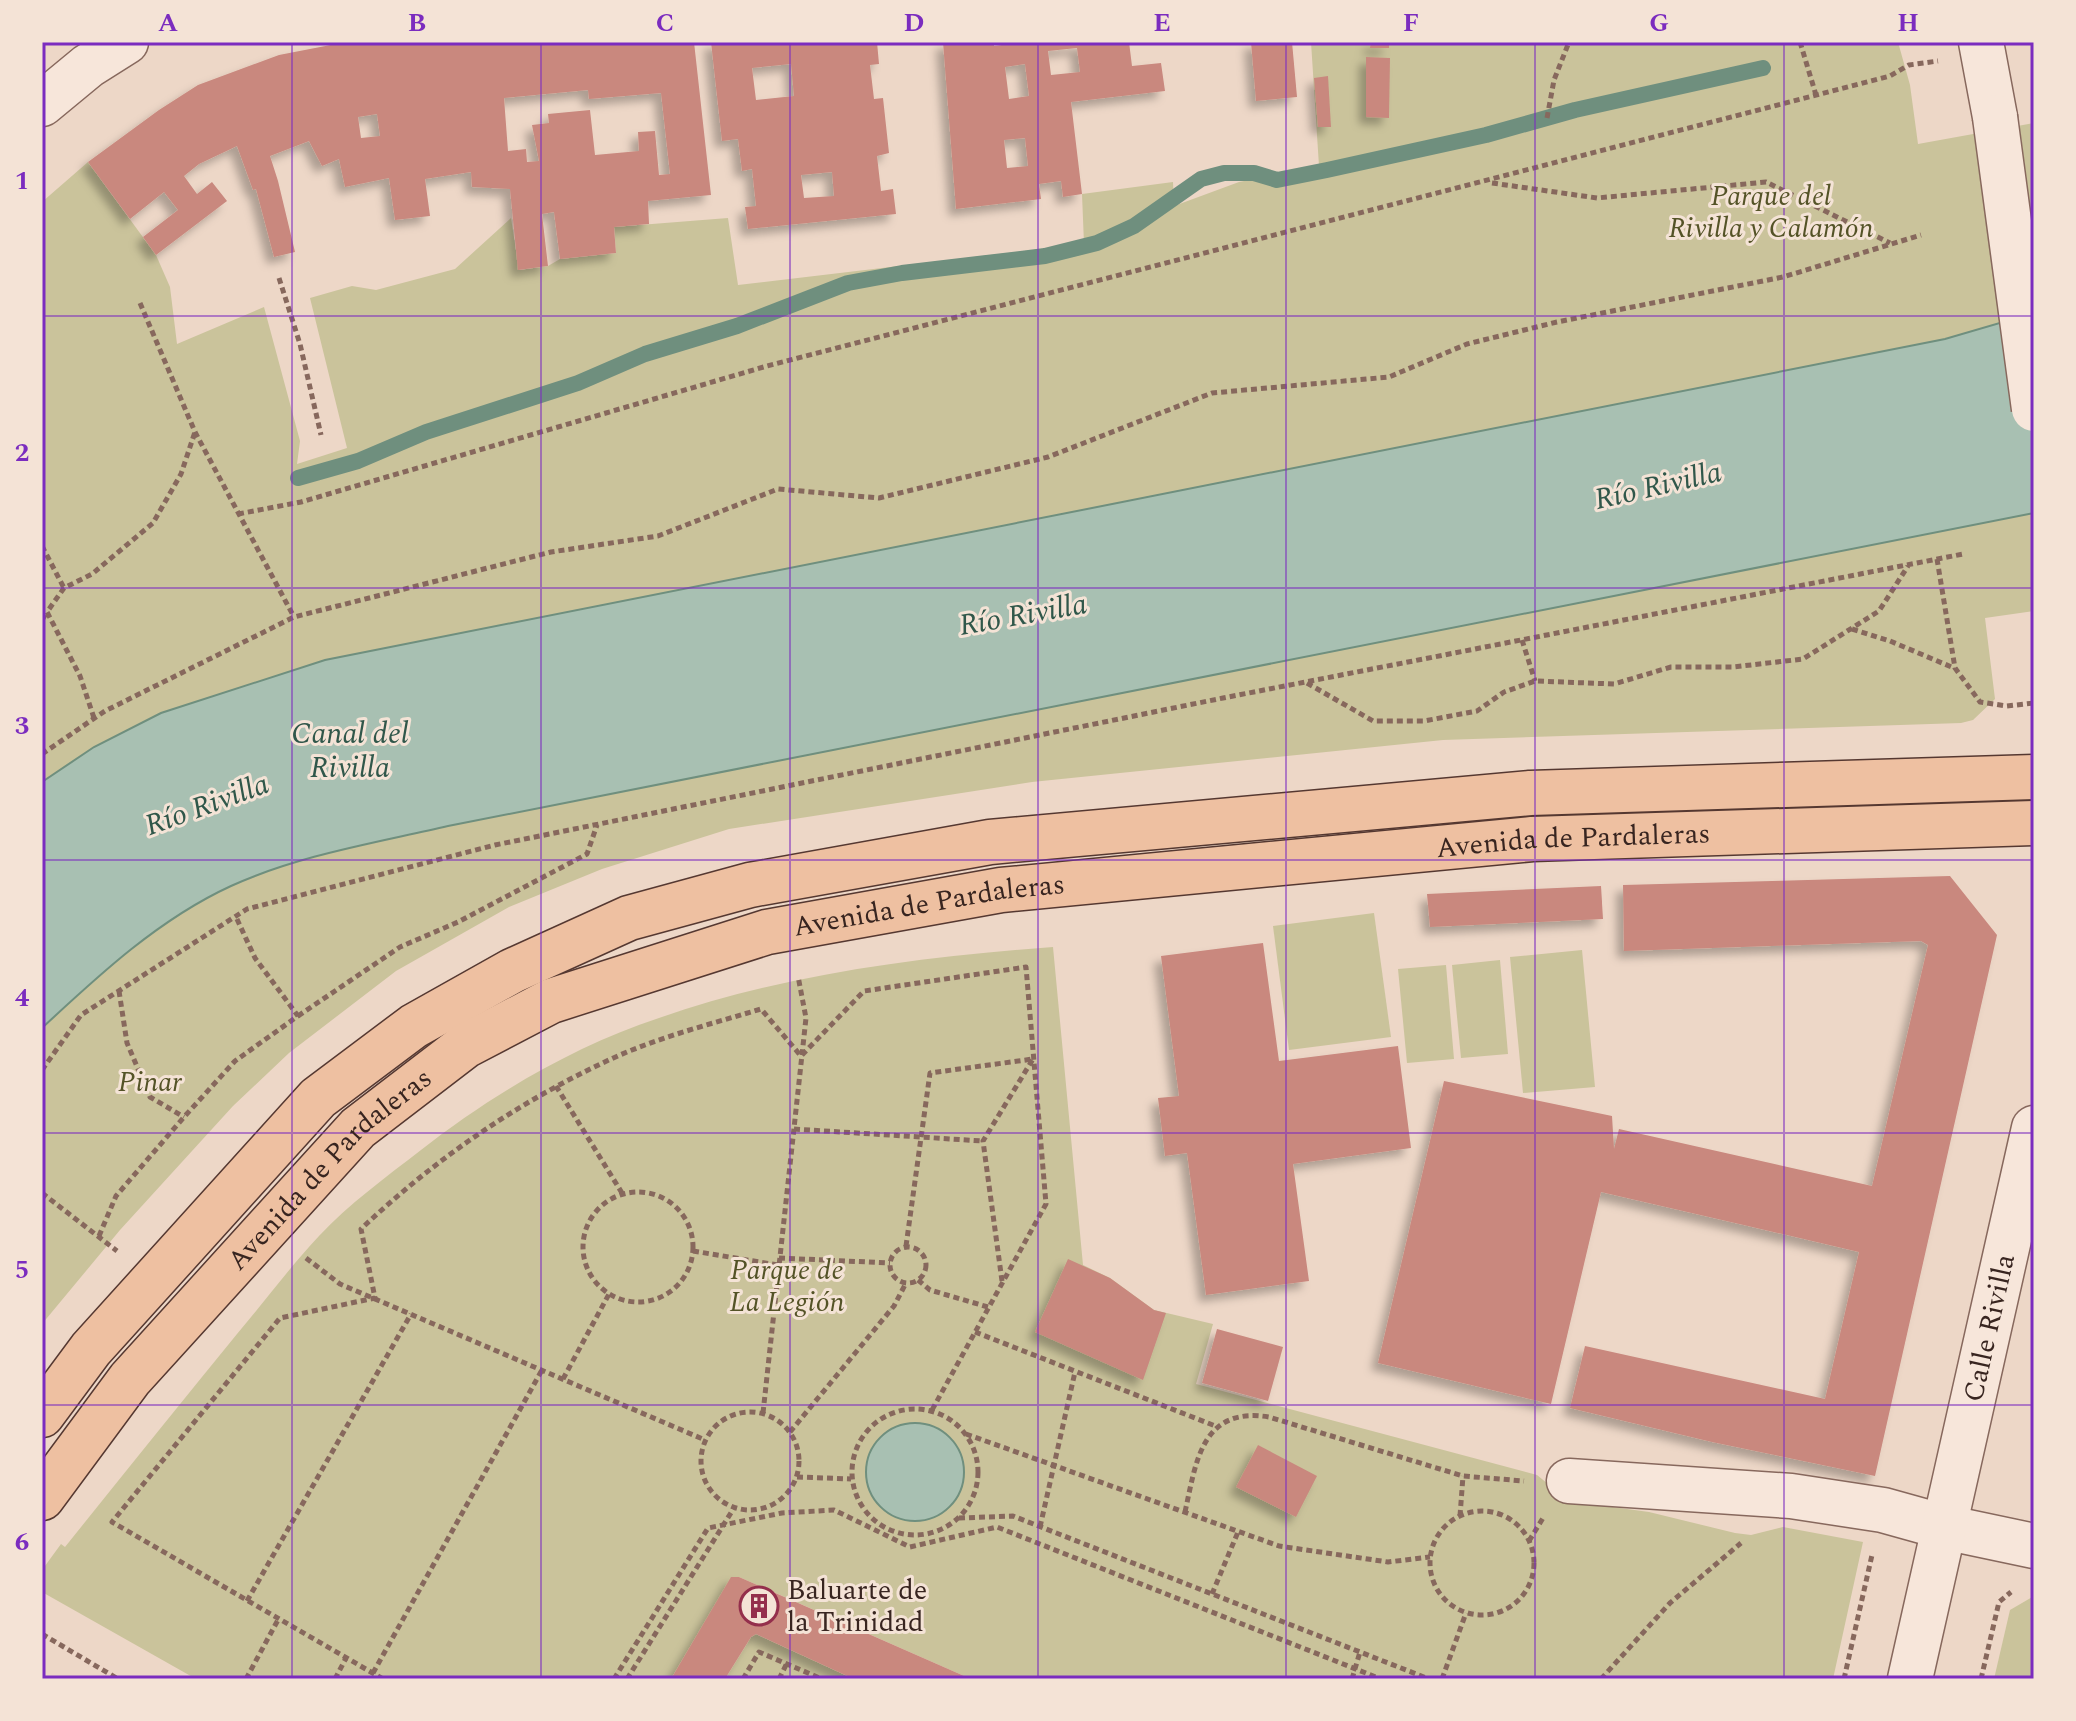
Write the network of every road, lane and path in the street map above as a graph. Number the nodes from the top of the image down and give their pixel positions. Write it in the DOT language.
graph roads {
  1 [pos="126,42"];
  2 [pos="1569,42"];
  3 [pos="1800,42"];
  4 [pos="1954,42"];
  5 [pos="1981,42"];
  6 [pos="2010,42"];
  7 [pos="1909,65"];
  8 [pos="1816,95"];
  9 [pos="42,104"];
  10 [pos="1994,110"];
  11 [pos="1547,118"];
  12 [pos="1486,182"];
  13 [pos="1921,235"];
  14 [pos="1890,244"];
  15 [pos="279,278"];
  16 [pos="140,303"];
  17 [pos="2034,409"];
  18 [pos="195,432"];
  19 [pos="321,435"];
  20 [pos="238,514"];
  21 [pos="42,546"];
  22 [pos="1963,554"];
  23 [pos="1937,559"];
  24 [pos="1909,564"];
  25 [pos="64,588"];
  26 [pos="47,612"];
  27 [pos="294,617"];
  28 [pos="42,620"];
  29 [pos="1852,629"];
  30 [pos="1522,640"];
  31 [pos="1955,668"];
  32 [pos="1535,681"];
  33 [pos="1306,682"];
  34 [pos="2034,703"];
  35 [pos="94,718"];
  36 [pos="42,754"];
  37 [pos="2034,777"];
  38 [pos="2034,823"];
  39 [pos="597,824"];
  40 [pos="236,917"];
  41 [pos="799,982"];
  42 [pos="119,991"];
  43 [pos="298,1016"];
  44 [pos="801,1056"];
  45 [pos="1033,1059"];
  46 [pos="42,1070"];
  47 [pos="556,1086"];
  48 [pos="184,1117"];
  49 [pos="2034,1128"];
  50 [pos="794,1129"];
  51 [pos="921,1138"];
  52 [pos="983,1141"];
  53 [pos="42,1193"];
  54 [pos="622,1193"];
  55 [pos="99,1236"];
  56 [pos="906,1246"];
  57 [pos="693,1251"];
  58 [pos="304,1255"];
  59 [pos="779,1261"];
  60 [pos="890,1263"];
  61 [pos="153,1280"];
  62 [pos="918,1280"];
  63 [pos="1003,1282"];
  64 [pos="906,1283"];
  65 [pos="609,1294"];
  66 [pos="375,1298"];
  67 [pos="988,1307"];
  68 [pos="411,1314"];
  69 [pos="975,1332"];
  70 [pos="542,1370"];
  71 [pos="1075,1372"];
  72 [pos="563,1379"];
  73 [pos="932,1410"];
  74 [pos="763,1413"];
  75 [pos="42,1415"];
  76 [pos="1219,1427"];
  77 [pos="790,1432"];
  78 [pos="966,1434"];
  79 [pos="705,1440"];
  80 [pos="1054,1465"];
  81 [pos="1463,1476"];
  82 [pos="797,1477"];
  83 [pos="851,1479"];
  84 [pos="1569,1481"];
  85 [pos="1791,1496"];
  86 [pos="42,1498"];
  87 [pos="734,1508"];
  88 [pos="1883,1510"];
  89 [pos="1185,1512"];
  90 [pos="1460,1516"];
  91 [pos="959,1518"];
  92 [pos="724,1525"];
  93 [pos="1040,1527"];
  94 [pos="1944,1527"];
  95 [pos="1238,1532"];
  96 [pos="2034,1546"];
  97 [pos="1430,1557"];
  98 [pos="1212,1594"];
  99 [pos="247,1601"];
  100 [pos="1999,1602"];
  101 [pos="1466,1613"];
  102 [pos="279,1618"];
  103 [pos="42,1634"];
  104 [pos="1360,1652"];
  105 [pos="346,1658"];
  106 [pos="787,1663"];
  107 [pos="1355,1669"];
  108 [pos="373,1673"];
  109 [pos="118,1679"];
  110 [pos="246,1679"];
  111 [pos="335,1679"];
  112 [pos="383,1679"];
  113 [pos="614,1679"];
  114 [pos="627,1679"];
  115 [pos="743,1679"];
  116 [pos="779,1679"];
  117 [pos="822,1679"];
  118 [pos="1352,1679"];
  119 [pos="1381,1679"];
  120 [pos="1429,1679"];
  121 [pos="1442,1679"];
  122 [pos="1601,1679"];
  123 [pos="1844,1679"];
  124 [pos="1910,1679"];
  125 [pos="1981,1679"];
  1 -- 9 [label="street"];
  2 -- 11 [label="path"];
  3 -- 8 [label="path"];
  4 -- 10 [label="street"];
  5 -- 10 [label="street"];
  6 -- 10 [label="street"];
  7 -- 8 [label="path"];
  8 -- 12 [label="path"];
  10 -- 17 [label="street, bridge"];
  12 -- 14 [label="path"];
  12 -- 20 [label="path"];
  13 -- 14 [label="path"];
  14 -- 27 [label="path"];
  15 -- 19 [label="path"];
  16 -- 18 [label="path"];
  18 -- 20 [label="path"];
  18 -- 25 [label="path"];
  20 -- 27 [label="path"];
  21 -- 25 [label="path"];
  22 -- 23 [label="path"];
  23 -- 24 [label="path"];
  23 -- 31 [label="path"];
  24 -- 29 [label="path"];
  24 -- 30 [label="path"];
  25 -- 26 [label="path"];
  26 -- 28 [label="path"];
  26 -- 35 [label="path"];
  27 -- 35 [label="path"];
  29 -- 31 [label="path"];
  29 -- 32 [label="path"];
  30 -- 32 [label="path"];
  30 -- 33 [label="path"];
  31 -- 34 [label="path"];
  32 -- 33 [label="path"];
  33 -- 39 [label="path"];
  35 -- 36 [label="path"];
  37 -- 61 [label="main road, Avenida de Pardaleras"];
  38 -- 86 [label="main road, Avenida de Pardaleras"];
  39 -- 40 [label="path"];
  39 -- 43 [label="path"];
  40 -- 42 [label="path"];
  40 -- 43 [label="path"];
  41 -- 44 [label="path"];
  42 -- 46 [label="path"];
  42 -- 48 [label="path"];
  43 -- 48 [label="path"];
  44 -- 45 [label="path"];
  44 -- 47 [label="path"];
  44 -- 50 [label="path"];
  45 -- 51 [label="path"];
  45 -- 52 [label="path"];
  45 -- 63 [label="path"];
  47 -- 54 [label="path"];
  47 -- 66 [label="path"];
  48 -- 55 [label="path"];
  49 -- 94 [label="street, Calle Rivilla"];
  50 -- 51 [label="path"];
  50 -- 59 [label="path"];
  51 -- 52 [label="path"];
  51 -- 56 [label="path"];
  52 -- 63 [label="path"];
  53 -- 55 [label="path"];
  54 -- 57 [label="path"];
  54 -- 65 [label="path"];
  55 -- 61 [label="path"];
  56 -- 60 [label="path"];
  56 -- 62 [label="path"];
  57 -- 59 [label="path"];
  57 -- 65 [label="path"];
  58 -- 66 [label="path"];
  59 -- 60 [label="path"];
  59 -- 74 [label="path"];
  60 -- 64 [label="path"];
  61 -- 75 [label="main road, Avenida de Pardaleras"];
  62 -- 64 [label="path"];
  62 -- 67 [label="path"];
  63 -- 67 [label="path"];
  64 -- 77 [label="path"];
  65 -- 72 [label="path"];
  66 -- 68 [label="path"];
  66 -- 99 [label="path"];
  67 -- 69 [label="path"];
  68 -- 70 [label="path"];
  68 -- 99 [label="path"];
  69 -- 71 [label="path"];
  69 -- 73 [label="path"];
  70 -- 72 [label="path"];
  70 -- 108 [label="path"];
  71 -- 76 [label="path"];
  71 -- 80 [label="path"];
  72 -- 79 [label="path"];
  73 -- 78 [label="path"];
  73 -- 83 [label="path"];
  74 -- 77 [label="path"];
  74 -- 79 [label="path"];
  76 -- 81 [label="path"];
  76 -- 89 [label="path"];
  77 -- 82 [label="path"];
  78 -- 80 [label="path"];
  78 -- 91 [label="path"];
  79 -- 87 [label="path"];
  80 -- 89 [label="path"];
  80 -- 93 [label="path"];
  81 -- 84 [label="path"];
  81 -- 90 [label="path"];
  82 -- 83 [label="path"];
  82 -- 87 [label="path"];
  83 -- 91 [label="path"];
  84 -- 85 [label="street"];
  85 -- 88 [label="street"];
  85 -- 122 [label="path"];
  87 -- 92 [label="path"];
  88 -- 94 [label="street"];
  88 -- 123 [label="path"];
  89 -- 95 [label="path"];
  90 -- 97 [label="path"];
  90 -- 101 [label="path"];
  91 -- 93 [label="path"];
  92 -- 107 [label="path"];
  92 -- 113 [label="path"];
  92 -- 114 [label="path"];
  93 -- 98 [label="path"];
  94 -- 96 [label="street"];
  94 -- 124 [label="street, Calle Rivilla"];
  95 -- 97 [label="path"];
  95 -- 98 [label="path"];
  97 -- 101 [label="path"];
  98 -- 104 [label="path"];
  99 -- 102 [label="path"];
  100 -- 125 [label="path"];
  101 -- 121 [label="path"];
  102 -- 105 [label="path"];
  102 -- 110 [label="path"];
  103 -- 109 [label="path"];
  104 -- 107 [label="path"];
  104 -- 120 [label="path"];
  105 -- 108 [label="path"];
  105 -- 111 [label="path"];
  106 -- 115 [label="path"];
  106 -- 116 [label="path"];
  106 -- 117 [label="path"];
  107 -- 118 [label="path"];
  107 -- 119 [label="path"];
  108 -- 112 [label="path"];
}
